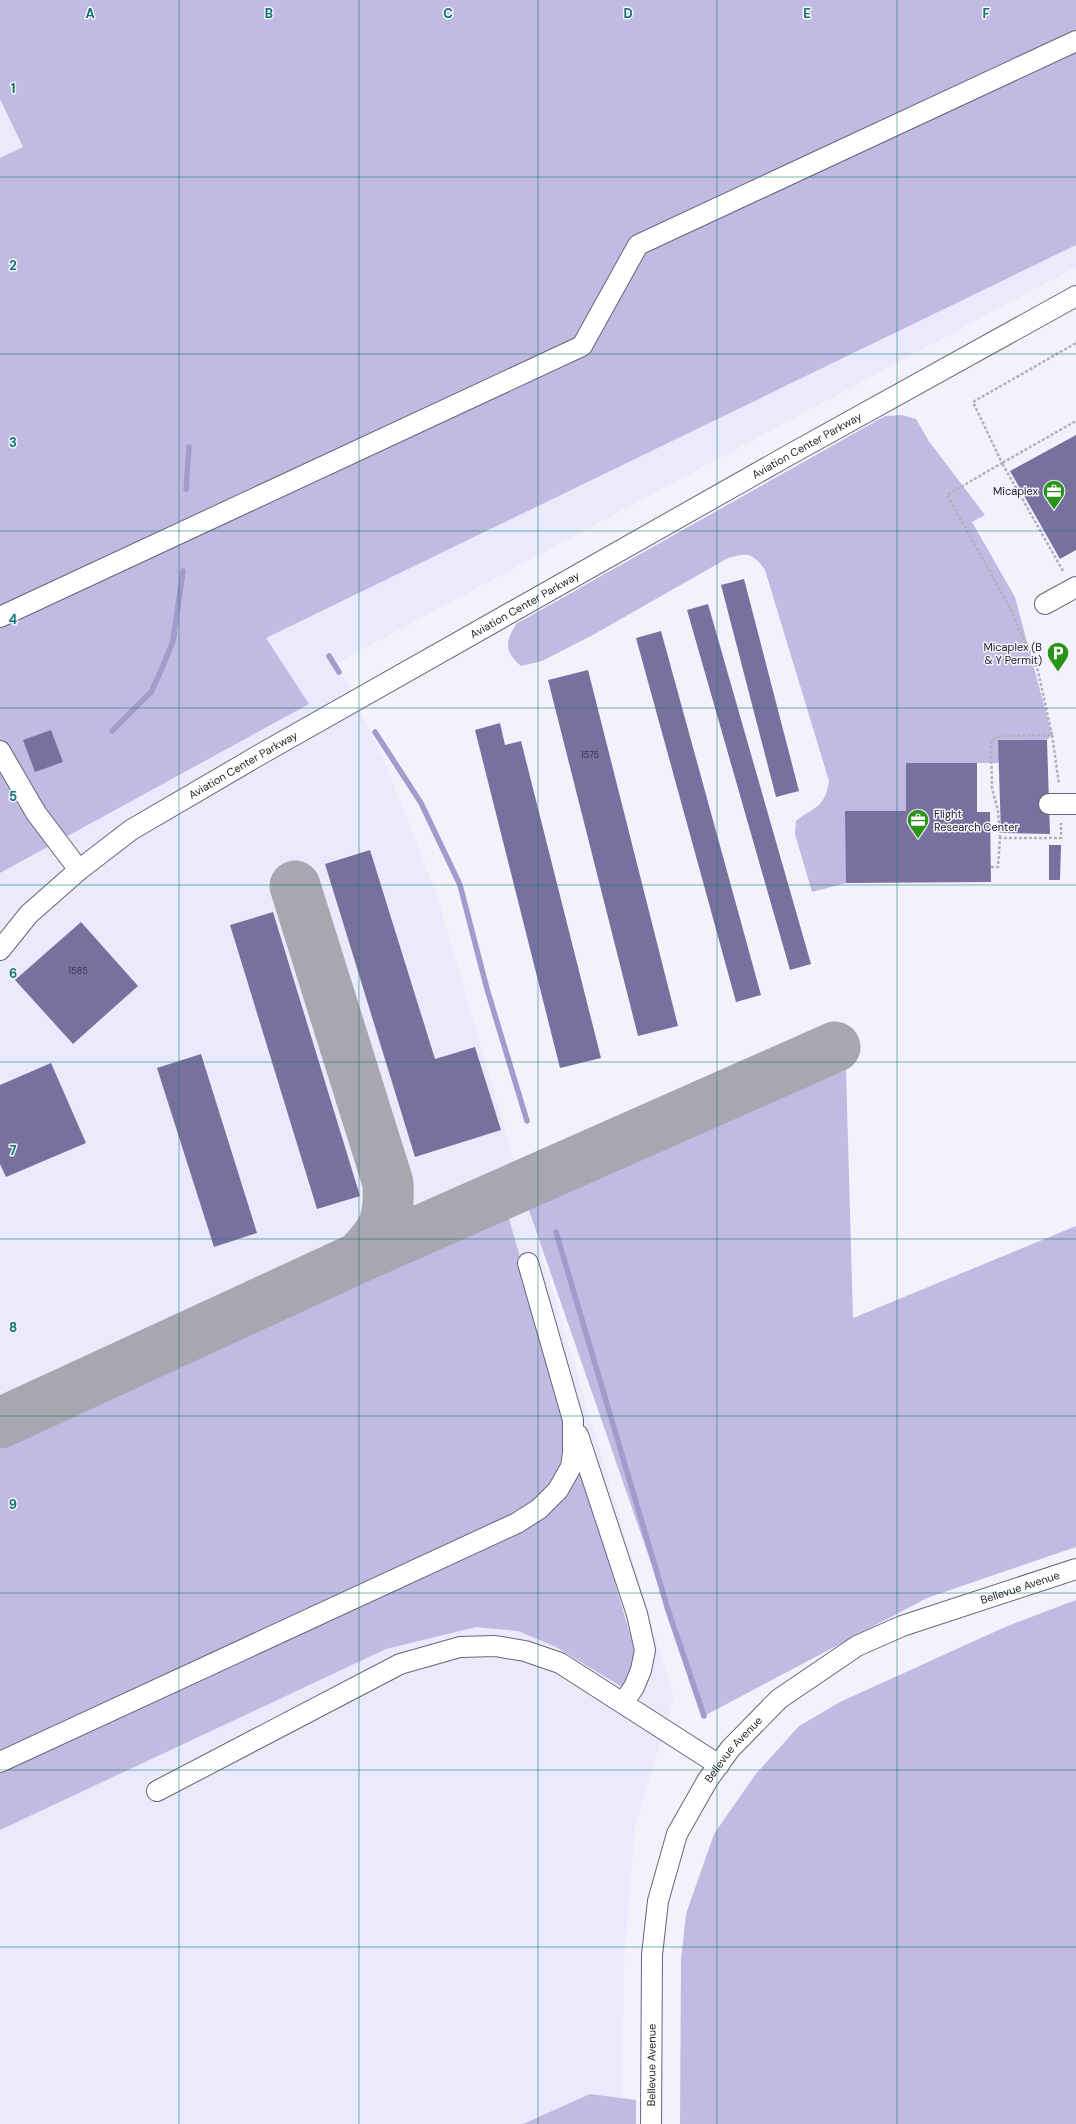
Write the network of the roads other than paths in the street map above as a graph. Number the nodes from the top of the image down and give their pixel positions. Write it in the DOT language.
graph roads {
  1 [pos="1076,41"];
  2 [pos="1076,296"];
  3 [pos="1075,588"];
  4 [pos="1045,604"];
  5 [pos="0,617"];
  6 [pos="0,751"];
  7 [pos="1049,804"];
  8 [pos="1070,812"];
  9 [pos="80,870"];
  10 [pos="0,950"];
  11 [pos="528,1263"];
  12 [pos="573,1420"];
  13 [pos="1076,1569"];
  14 [pos="622,1703"];
  15 [pos="0,1762"];
  16 [pos="719,1764"];
  17 [pos="157,1791"];
  18 [pos="651,2124"];
  1 -- 5 [label="street"];
  2 -- 9 [label="street, Aviation Center Parkway"];
  3 -- 4 [label="street"];
  6 -- 9 [label="street"];
  7 -- 8 [label="street"];
  9 -- 10 [label="street, Aviation Center Parkway"];
  11 -- 12 [label="street"];
  12 -- 14 [label="street"];
  12 -- 15 [label="street"];
  13 -- 16 [label="street, Bellevue Avenue"];
  14 -- 16 [label="street"];
  14 -- 17 [label="street"];
  16 -- 18 [label="street, Bellevue Avenue"];
}
